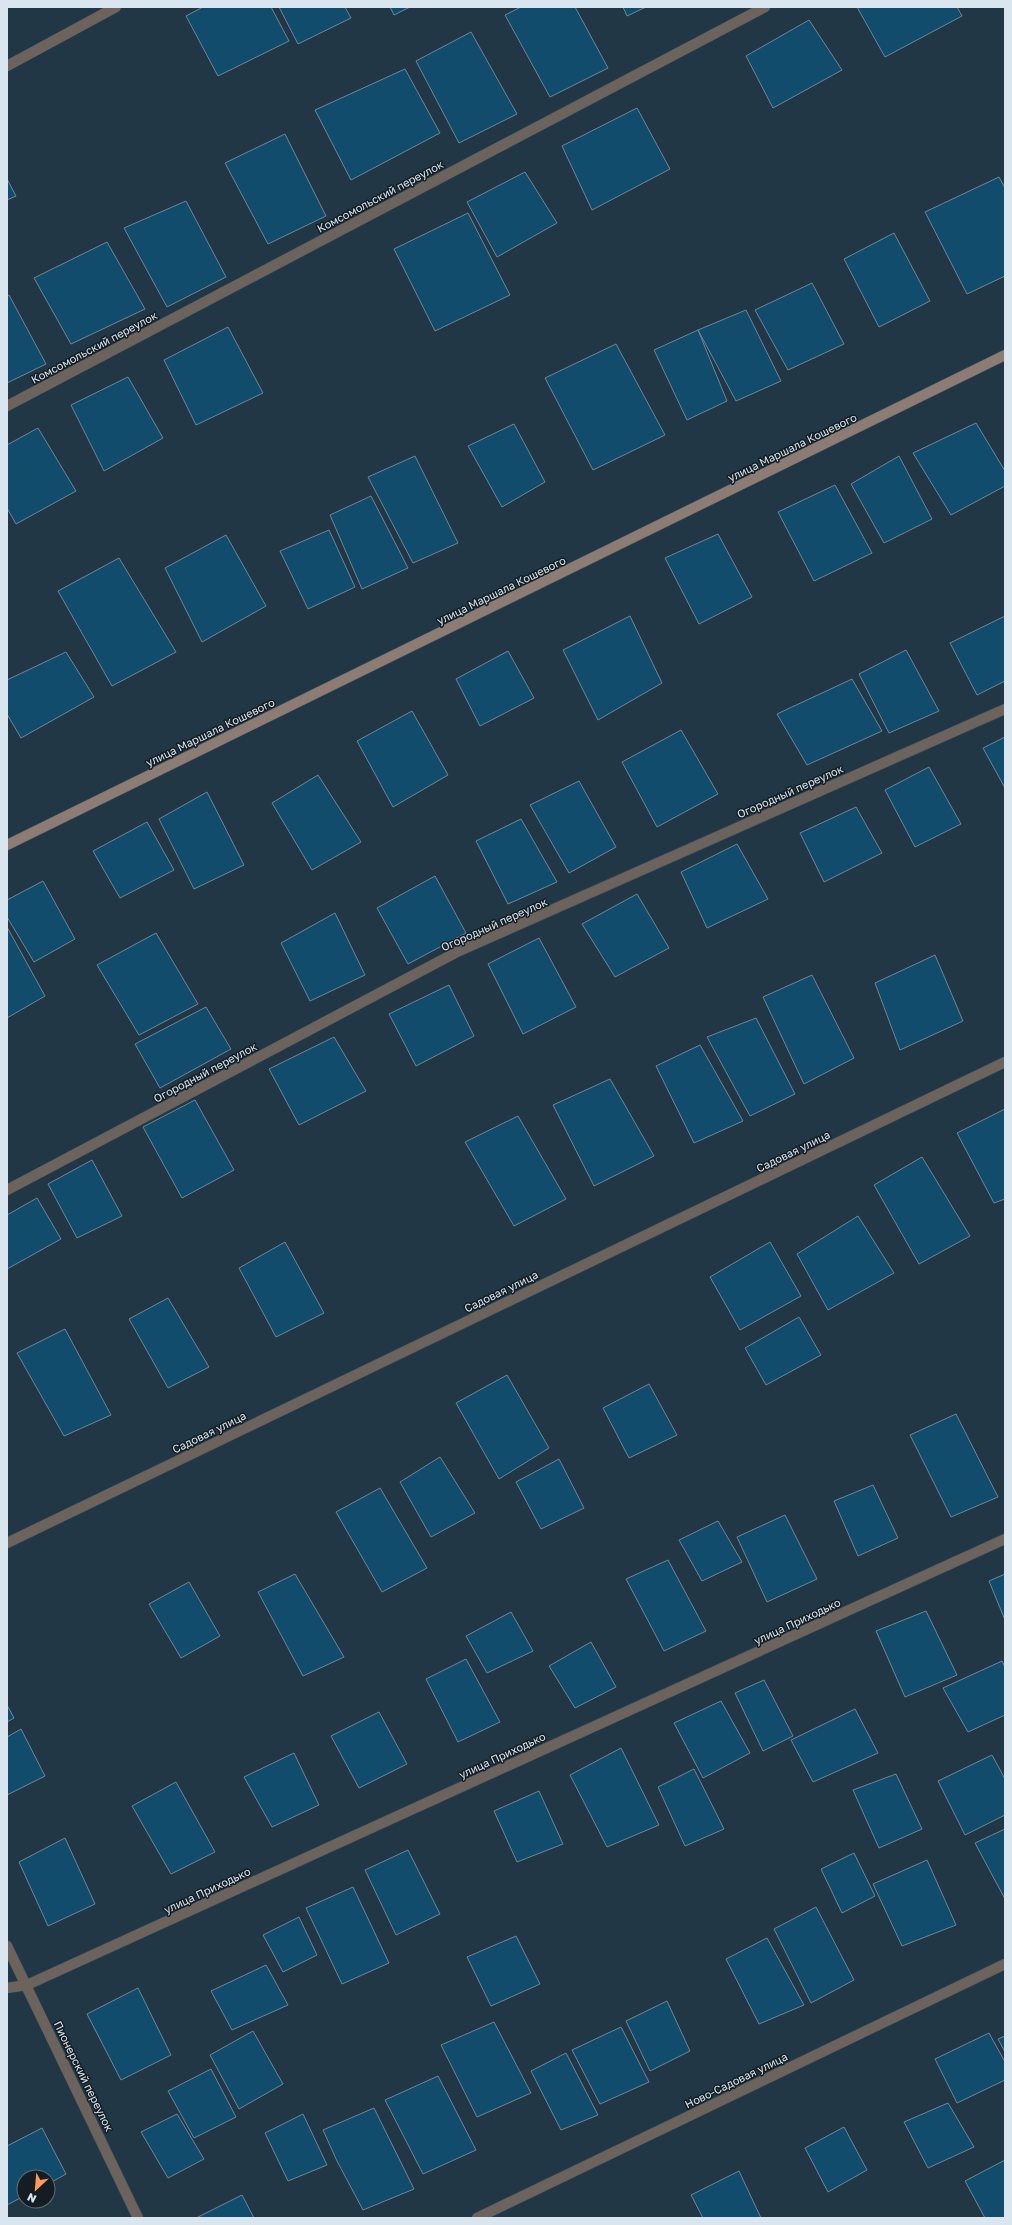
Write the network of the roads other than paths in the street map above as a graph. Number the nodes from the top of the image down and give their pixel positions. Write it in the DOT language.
graph roads {
  1 [pos="116,7"];
  2 [pos="765,7"];
  3 [pos="7,66"];
  4 [pos="1005,355"];
  5 [pos="7,406"];
  6 [pos="1005,709"];
  7 [pos="7,845"];
  8 [pos="1005,1062"];
  9 [pos="7,1190"];
  10 [pos="1005,1539"];
  11 [pos="7,1543"];
  12 [pos="7,1946"];
  13 [pos="1005,1964"];
  14 [pos="27,1985"];
  15 [pos="7,1988"];
  16 [pos="138,2218"];
  17 [pos="477,2218"];
  1 -- 3 [label="street"];
  2 -- 5 [label="street, Комсомольский переулок"];
  4 -- 7 [label="main road, улица Маршала Кошевого"];
  6 -- 9 [label="street, Огородный переулок"];
  8 -- 11 [label="street, Садовая улица"];
  10 -- 14 [label="street, улица Приходько"];
  12 -- 14 [label="street, Пионерский переулок"];
  13 -- 17 [label="street, Ново-Садовая улица"];
  14 -- 15 [label="street, улица Приходько"];
  14 -- 16 [label="street, Пионерский переулок"];
}
